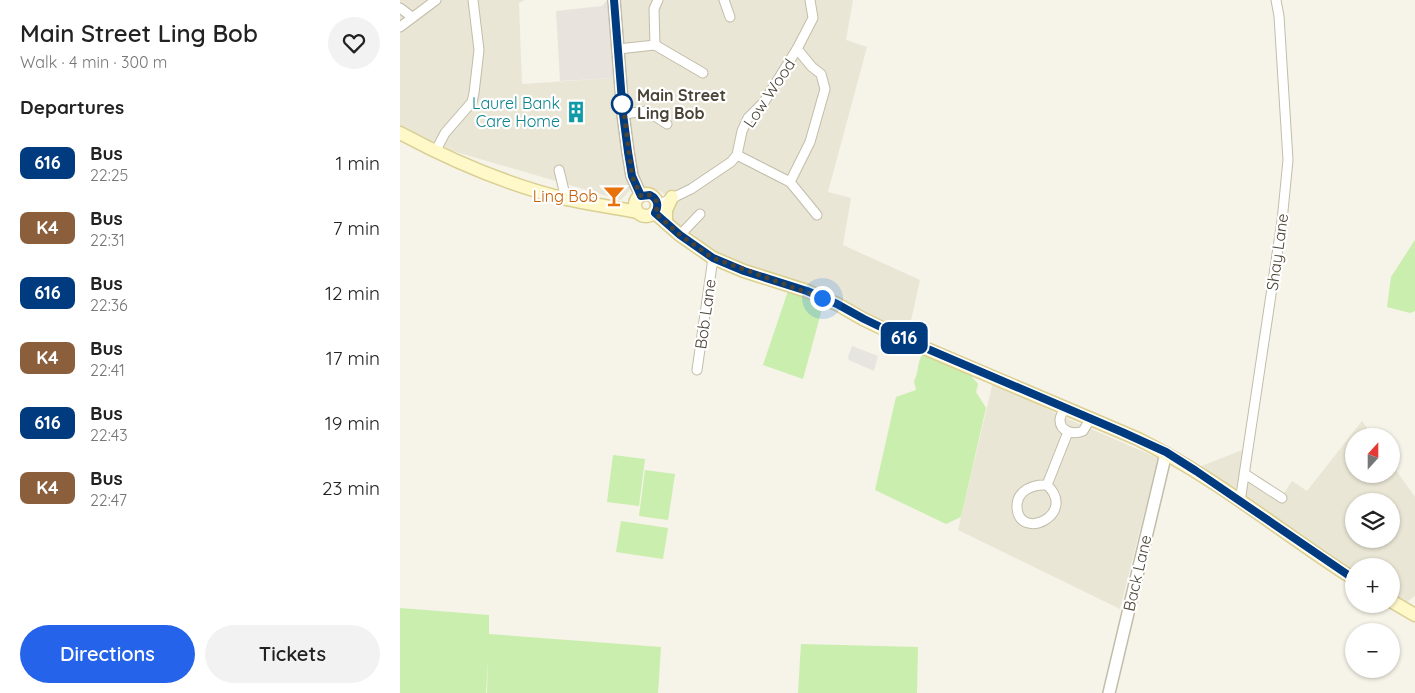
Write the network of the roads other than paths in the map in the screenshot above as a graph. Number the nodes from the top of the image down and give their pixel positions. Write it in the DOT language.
graph roads {
  1 [pos="436,0"];
  2 [pos="473,0"];
  3 [pos="614,0"];
  4 [pos="658,0"];
  5 [pos="724,0"];
  6 [pos="810,0"];
  7 [pos="1276,0"];
  8 [pos="400,8"];
  9 [pos="412,17"];
  10 [pos="730,17"];
  11 [pos="400,28"];
  12 [pos="655,45"];
  13 [pos="618,49"];
  14 [pos="798,50"];
  15 [pos="703,73"];
  16 [pos="623,114"];
  17 [pos="667,124"];
  18 [pos="400,132"];
  19 [pos="435,152"];
  20 [pos="737,155"];
  21 [pos="559,170"];
  22 [pos="790,182"];
  23 [pos="641,196"];
  24 [pos="672,198"];
  25 [pos="566,199"];
  26 [pos="656,209"];
  27 [pos="637,212"];
  28 [pos="700,214"];
  29 [pos="817,214"];
  30 [pos="666,223"];
  31 [pos="680,235"];
  32 [pos="713,258"];
  33 [pos="697,370"];
  34 [pos="1064,408"];
  35 [pos="1091,418"];
  36 [pos="1068,432"];
  37 [pos="1166,452"];
  38 [pos="1245,474"];
  39 [pos="1047,485"];
  40 [pos="1282,498"];
  41 [pos="1240,502"];
  42 [pos="1345,573"];
  43 [pos="1400,606"];
  44 [pos="1415,615"];
  45 [pos="1109,693"];
  1 -- 9 [label="street"];
  2 -- 19 [label="street"];
  3 -- 13 [label="street"];
  4 -- 12 [label="street"];
  5 -- 10 [label="street"];
  6 -- 14 [label="street, Low Wood"];
  7 -- 38 [label="street, Shay Lane"];
  8 -- 9 [label="street"];
  9 -- 11 [label="street"];
  12 -- 13 [label="street"];
  12 -- 15 [label="street"];
  13 -- 16 [label="street"];
  14 -- 20 [label="street, Low Wood"];
  14 -- 22 [label="street"];
  16 -- 17 [label="street"];
  16 -- 23 [label="street"];
  18 -- 19 [label="main road"];
  19 -- 25 [label="main road"];
  20 -- 22 [label="street"];
  20 -- 24 [label="street"];
  21 -- 25 [label="street"];
  22 -- 29 [label="street"];
  23 -- 26 [label="main road"];
  23 -- 27 [label="main road"];
  24 -- 26 [label="street"];
  24 -- 30 [label="main road"];
  25 -- 27 [label="main road"];
  26 -- 27 [label="main road"];
  26 -- 30 [label="main road"];
  28 -- 31 [label="street"];
  30 -- 31 [label="main road"];
  31 -- 32 [label="main road"];
  32 -- 33 [label="street, Bob Lane"];
  32 -- 34 [label="main road"];
  34 -- 35 [label="main road"];
  34 -- 36 [label="street"];
  35 -- 36 [label="street"];
  35 -- 37 [label="main road"];
  36 -- 39 [label="street"];
  37 -- 41 [label="main road"];
  37 -- 45 [label="street, Back Lane"];
  38 -- 40 [label="street"];
  38 -- 41 [label="street, Shay Lane"];
  39 -- 39 [label="street"];
  41 -- 42 [label="main road"];
  43 -- 44 [label="main road"];
}
